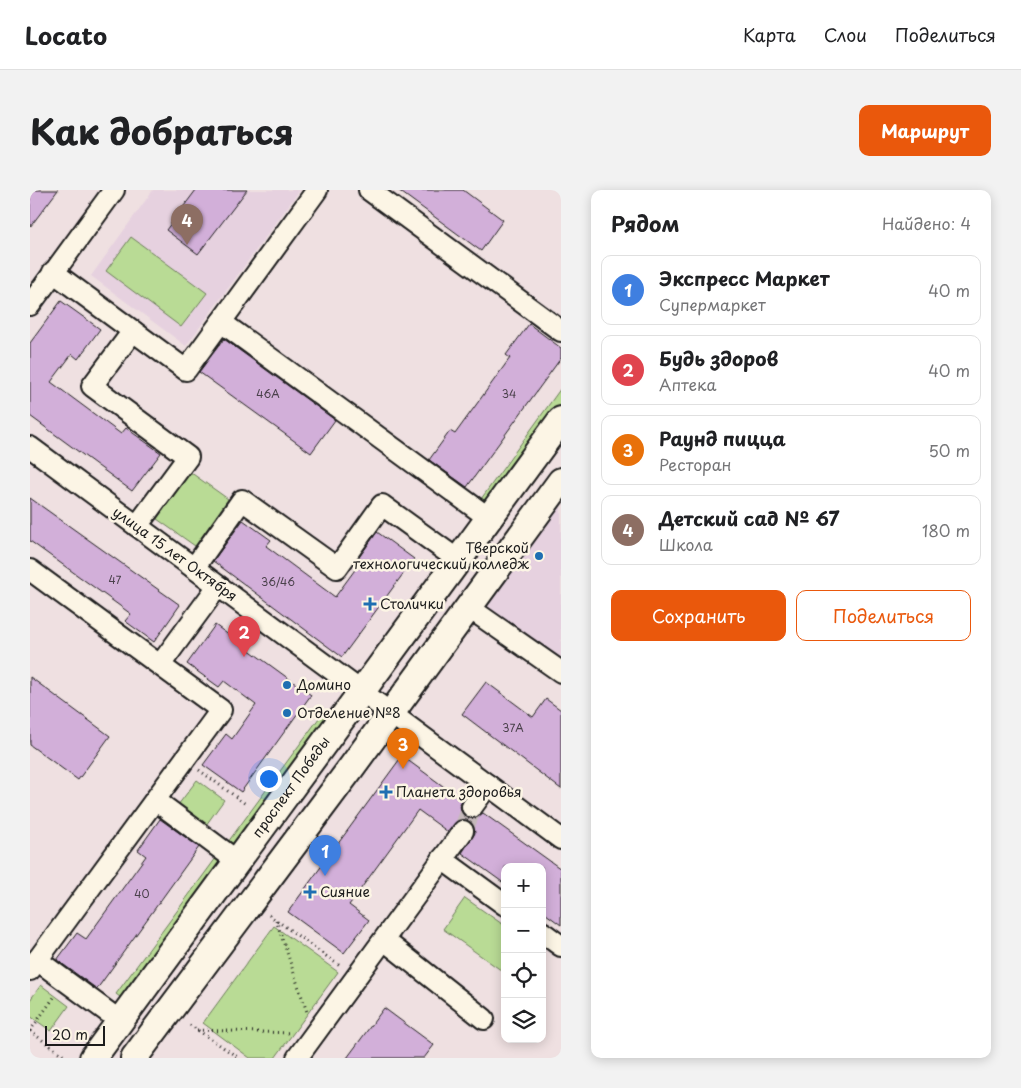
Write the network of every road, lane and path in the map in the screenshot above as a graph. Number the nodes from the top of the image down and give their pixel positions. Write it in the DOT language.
graph roads {
  1 [pos="114,190"];
  2 [pos="317,190"];
  3 [pos="369,190"];
  4 [pos="54,272"];
  5 [pos="30,305"];
  6 [pos="221,322"];
  7 [pos="132,330"];
  8 [pos="561,331"];
  9 [pos="561,420"];
  10 [pos="33,455"];
  11 [pos="561,480"];
  12 [pos="489,518"];
  13 [pos="138,526"];
  14 [pos="458,560"];
  15 [pos="194,568"];
  16 [pos="30,570"];
  17 [pos="218,586"];
  18 [pos="468,607"];
  19 [pos="160,665"];
  20 [pos="561,672"];
  21 [pos="361,692"];
  22 [pos="390,713"];
  23 [pos="185,759"];
  24 [pos="488,785"];
  25 [pos="155,800"];
  26 [pos="247,805"];
  27 [pos="472,807"];
  28 [pos="463,831"];
  29 [pos="561,839"];
  30 [pos="442,859"];
  31 [pos="237,861"];
  32 [pos="501,902"];
  33 [pos="269,915"];
  34 [pos="276,920"];
  35 [pos="546,935"];
  36 [pos="384,940"];
  37 [pos="561,946"];
  38 [pos="34,965"];
  39 [pos="356,977"];
  40 [pos="66,981"];
  41 [pos="484,1019"];
  42 [pos="120,1021"];
  43 [pos="190,1025"];
  44 [pos="198,1030"];
  45 [pos="30,1031"];
  46 [pos="314,1034"];
  47 [pos="64,1056"];
  48 [pos="93,1058"];
  49 [pos="134,1058"];
  50 [pos="239,1058"];
  51 [pos="297,1058"];
  1 -- 4 [label="street"];
  2 -- 6 [label="street"];
  3 -- 8 [label="street"];
  4 -- 5 [label="street"];
  4 -- 7 [label="street"];
  6 -- 7 [label="street"];
  6 -- 12 [label="street"];
  7 -- 13 [label="street"];
  9 -- 12 [label="main road, проспект Победы"];
  10 -- 13 [label="street, улица 15 лет Октября"];
  11 -- 18 [label="main road"];
  12 -- 14 [label="main road, проспект Победы"];
  13 -- 15 [label="street, улица 15 лет Октября"];
  14 -- 15 [label="street"];
  14 -- 21 [label="main road, проспект Победы"];
  15 -- 17 [label="street, улица 15 лет Октября"];
  16 -- 19 [label="street"];
  17 -- 19 [label="street"];
  17 -- 21 [label="street, улица 15 лет Октября"];
  18 -- 20 [label="street"];
  18 -- 22 [label="main road"];
  19 -- 23 [label="street"];
  21 -- 22 [label="street, улица 15 лет Октября"];
  21 -- 31 [label="main road, проспект Победы"];
  22 -- 24 [label="street, улица 15 лет Октября"];
  22 -- 49 [label="main road"];
  23 -- 25 [label="street"];
  23 -- 26 [label="path"];
  24 -- 27 [label="street"];
  24 -- 29 [label="street, улица 15 лет Октября"];
  25 -- 31 [label="street"];
  25 -- 38 [label="street"];
  28 -- 30 [label="street"];
  30 -- 32 [label="street"];
  30 -- 36 [label="street"];
  31 -- 42 [label="main road, проспект Победы"];
  33 -- 34 [label="path"];
  34 -- 39 [label="path"];
  34 -- 46 [label="path"];
  35 -- 37 [label="street"];
  36 -- 39 [label="street"];
  36 -- 41 [label="street"];
  38 -- 40 [label="street"];
  39 -- 46 [label="street"];
  40 -- 42 [label="street"];
  40 -- 45 [label="path"];
  42 -- 48 [label="main road, проспект Победы"];
  43 -- 44 [label="path"];
  44 -- 46 [label="path"];
  44 -- 50 [label="path"];
  45 -- 47 [label="path"];
  46 -- 51 [label="street"];
}
